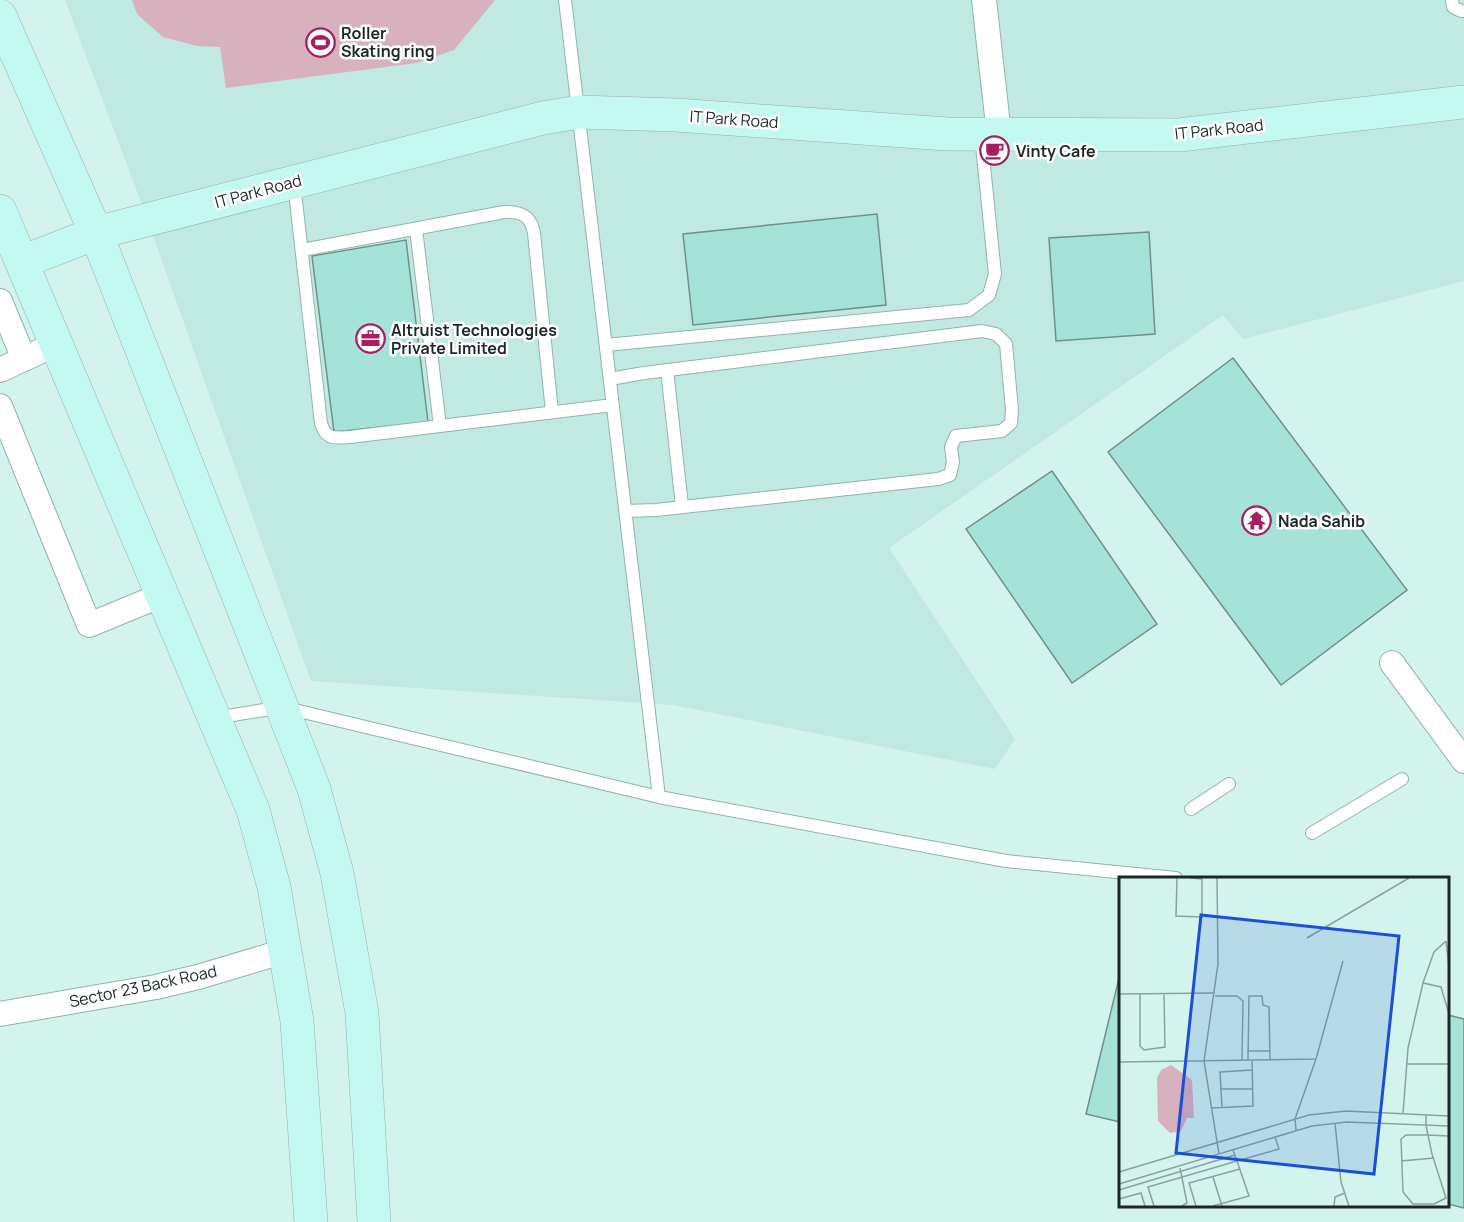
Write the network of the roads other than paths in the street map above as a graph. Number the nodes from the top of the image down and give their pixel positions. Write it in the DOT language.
graph roads {
  1 [pos="565,0"];
  2 [pos="984,0"];
  3 [pos="1452,0"];
  4 [pos="1464,11"];
  5 [pos="0,16"];
  6 [pos="1464,102"];
  7 [pos="579,112"];
  8 [pos="990,134"];
  9 [pos="294,182"];
  10 [pos="0,211"];
  11 [pos="416,229"];
  12 [pos="96,233"];
  13 [pos="302,250"];
  14 [pos="22,262"];
  15 [pos="0,301"];
  16 [pos="56,344"];
  17 [pos="606,345"];
  18 [pos="24,359"];
  19 [pos="0,370"];
  20 [pos="667,370"];
  21 [pos="610,379"];
  22 [pos="613,405"];
  23 [pos="0,406"];
  24 [pos="552,412"];
  25 [pos="440,426"];
  26 [pos="682,506"];
  27 [pos="626,512"];
  28 [pos="162,595"];
  29 [pos="1392,663"];
  30 [pos="282,707"];
  31 [pos="214,718"];
  32 [pos="1464,761"];
  33 [pos="1402,779"];
  34 [pos="1229,784"];
  35 [pos="659,796"];
  36 [pos="1191,808"];
  37 [pos="1312,833"];
  38 [pos="1157,877"];
  39 [pos="285,951"];
  40 [pos="0,1014"];
  41 [pos="311,1222"];
  42 [pos="374,1222"];
  1 -- 7 [label="lane"];
  2 -- 8 [label="street"];
  3 -- 4 [label="lane"];
  5 -- 12 [label="street"];
  6 -- 8 [label="street, IT Park Road"];
  7 -- 8 [label="street, IT Park Road"];
  7 -- 9 [label="street, IT Park Road"];
  7 -- 17 [label="lane"];
  8 -- 17 [label="lane"];
  9 -- 12 [label="street, IT Park Road"];
  9 -- 13 [label="lane"];
  10 -- 14 [label="street"];
  11 -- 13 [label="lane"];
  11 -- 24 [label="lane"];
  11 -- 25 [label="lane"];
  12 -- 14 [label="street, IT Park Road"];
  12 -- 30 [label="street"];
  13 -- 25 [label="lane"];
  14 -- 16 [label="street"];
  15 -- 18 [label="street"];
  16 -- 18 [label="street"];
  16 -- 28 [label="street"];
  17 -- 21 [label="lane"];
  18 -- 19 [label="street"];
  20 -- 21 [label="lane"];
  20 -- 26 [label="lane"];
  20 -- 26 [label="lane"];
  21 -- 22 [label="lane"];
  22 -- 24 [label="lane"];
  22 -- 27 [label="lane"];
  23 -- 28 [label="street"];
  24 -- 25 [label="lane"];
  26 -- 27 [label="lane"];
  27 -- 35 [label="lane"];
  28 -- 31 [label="street"];
  29 -- 32 [label="street"];
  30 -- 31 [label="lane"];
  30 -- 35 [label="lane"];
  30 -- 42 [label="street"];
  31 -- 39 [label="street"];
  33 -- 37 [label="lane"];
  34 -- 36 [label="lane"];
  35 -- 38 [label="lane"];
  39 -- 40 [label="street, Sector 23 Back Road"];
  39 -- 41 [label="street"];
}
